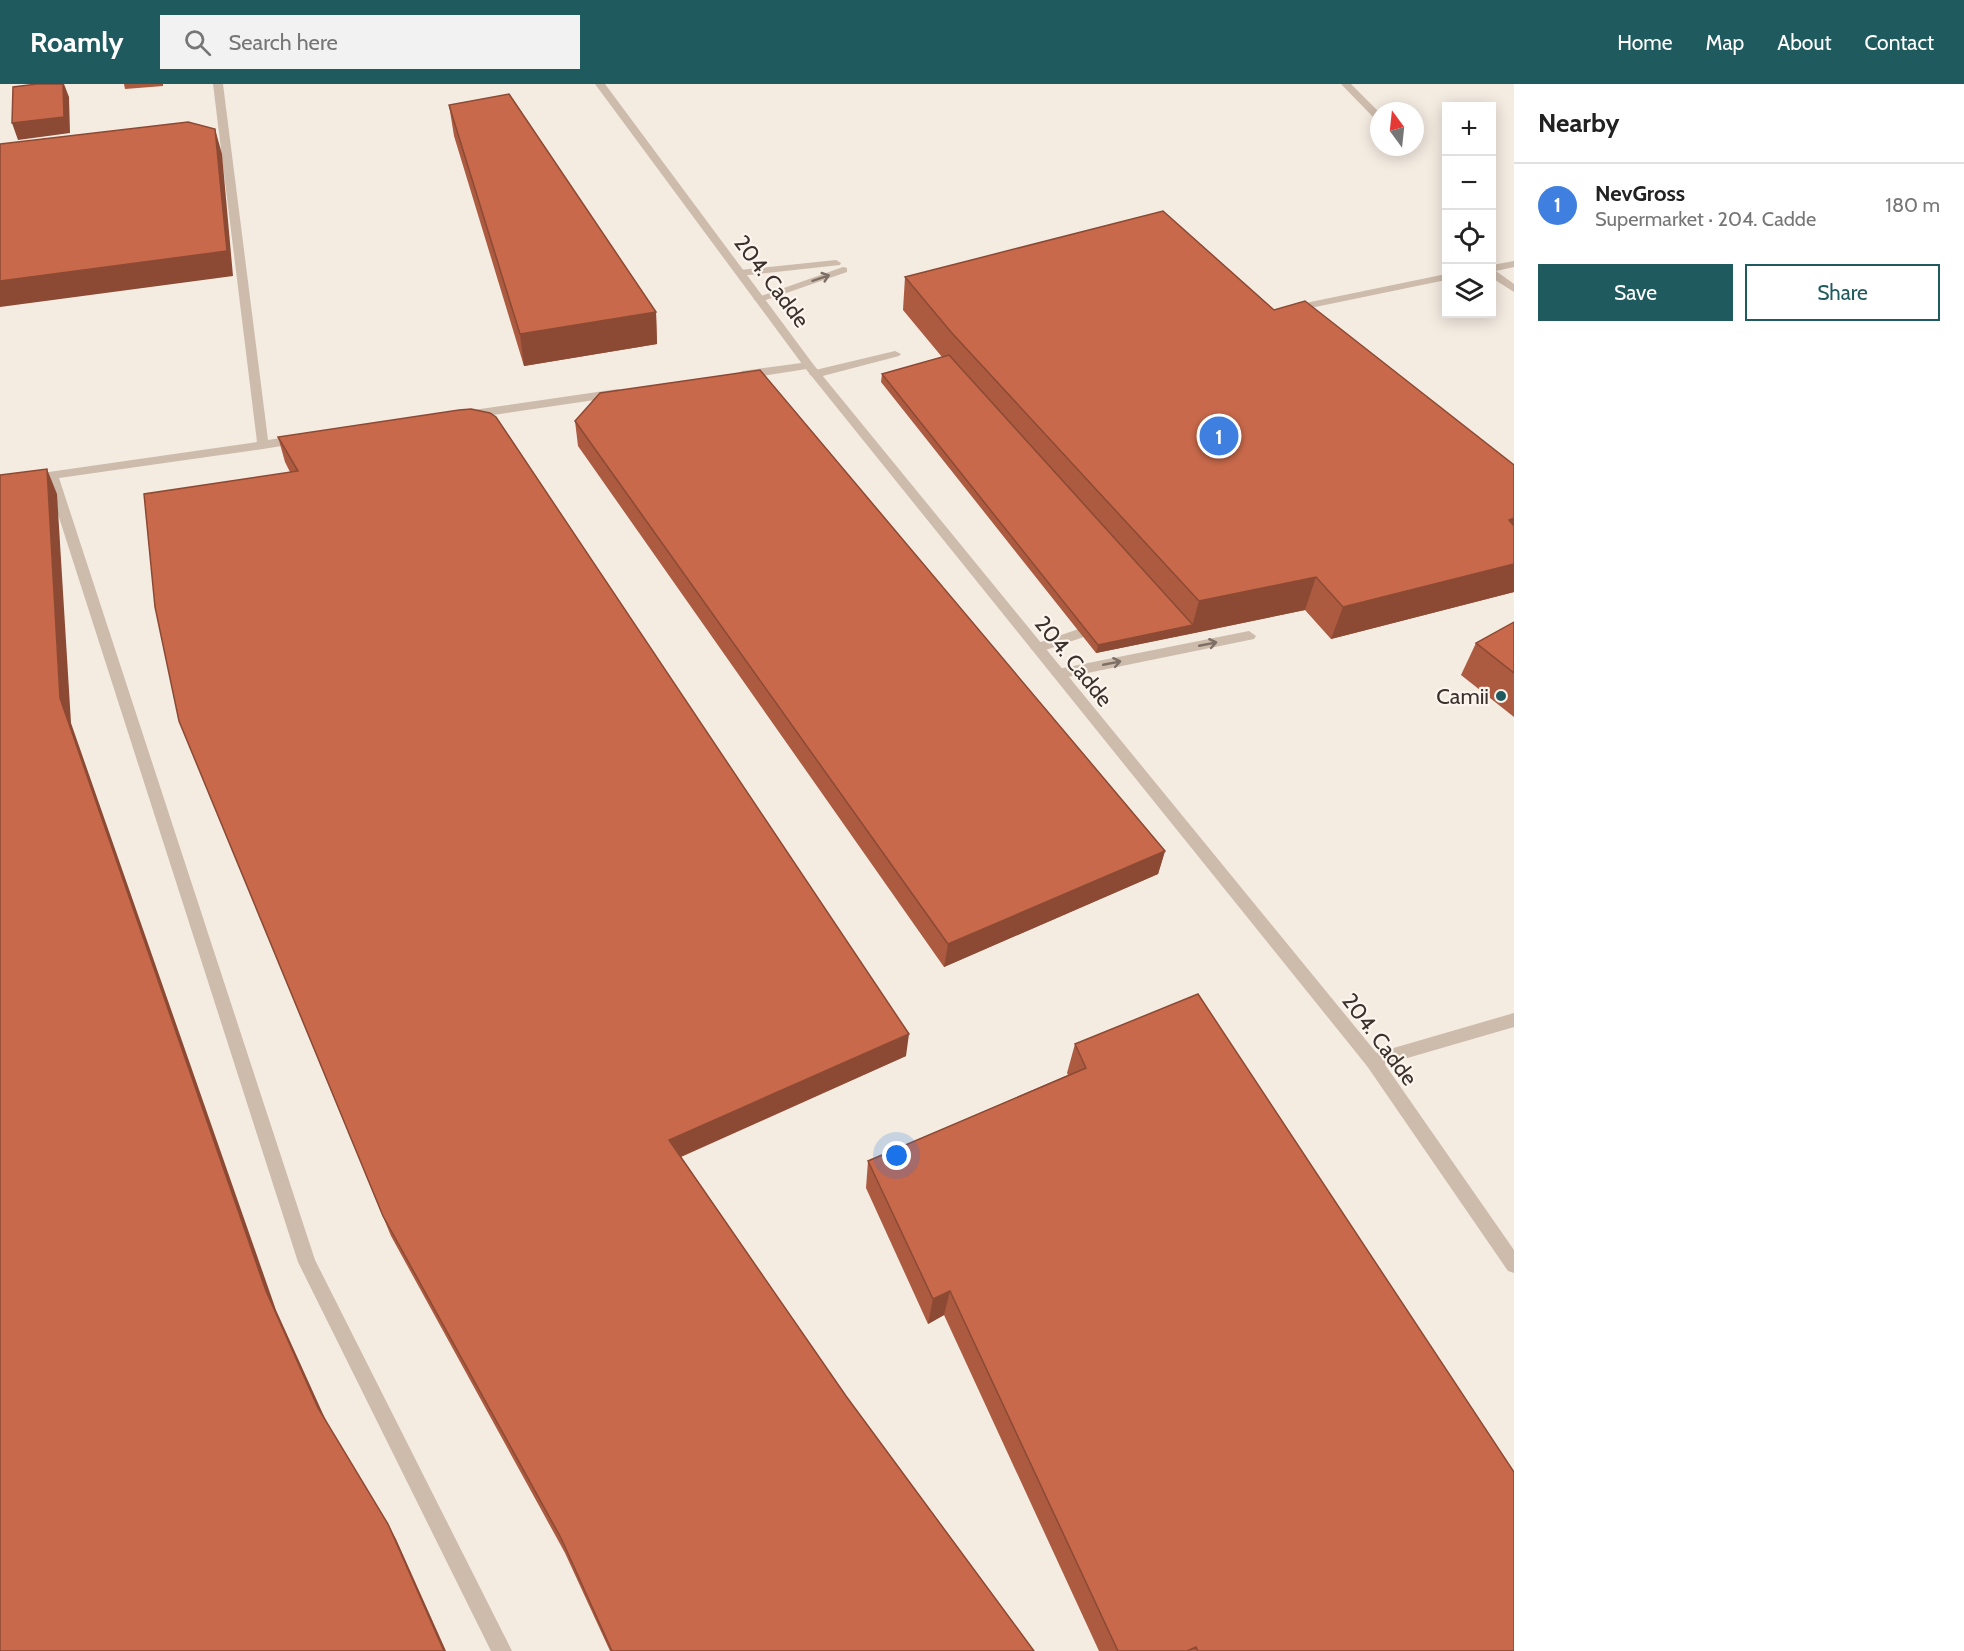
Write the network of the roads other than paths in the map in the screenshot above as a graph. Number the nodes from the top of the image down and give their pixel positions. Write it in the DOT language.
graph roads {
  1 [pos="218,84"];
  2 [pos="600,84"];
  3 [pos="1346,84"];
  4 [pos="1370,109"];
  5 [pos="1514,264"];
  6 [pos="1496,269"];
  7 [pos="740,273"];
  8 [pos="1496,275"];
  9 [pos="1442,278"];
  10 [pos="1514,289"];
  11 [pos="759,299"];
  12 [pos="1281,311"];
  13 [pos="895,354"];
  14 [pos="812,370"];
  15 [pos="726,378"];
  16 [pos="631,392"];
  17 [pos="453,417"];
  18 [pos="311,438"];
  19 [pos="263,445"];
  20 [pos="52,476"];
  21 [pos="0,483"];
  22 [pos="1112,622"];
  23 [pos="1249,636"];
  24 [pos="1037,648"];
  25 [pos="1058,674"];
  26 [pos="1514,1020"];
  27 [pos="1373,1061"];
  28 [pos="1514,1265"];
  29 [pos="502,1651"];
  1 -- 19 [label="street"];
  2 -- 7 [label="street, 204. Cadde"];
  3 -- 4 [label="street"];
  5 -- 6 [label="street"];
  7 -- 11 [label="street, 204. Cadde"];
  11 -- 7 [label="street, one-way"];
  8 -- 10 [label="street"];
  9 -- 12 [label="street"];
  11 -- 14 [label="street, 204. Cadde"];
  13 -- 14 [label="street"];
  14 -- 15 [label="street"];
  14 -- 24 [label="street, 204. Cadde"];
  16 -- 17 [label="street"];
  18 -- 19 [label="street"];
  19 -- 20 [label="street"];
  20 -- 21 [label="street"];
  20 -- 29 [label="street"];
  22 -- 24 [label="street"];
  25 -- 23 [label="street, one-way"];
  24 -- 25 [label="street, 204. Cadde"];
  25 -- 27 [label="street, 204. Cadde"];
  26 -- 27 [label="street"];
  27 -- 28 [label="street, 204. Cadde"];
}
